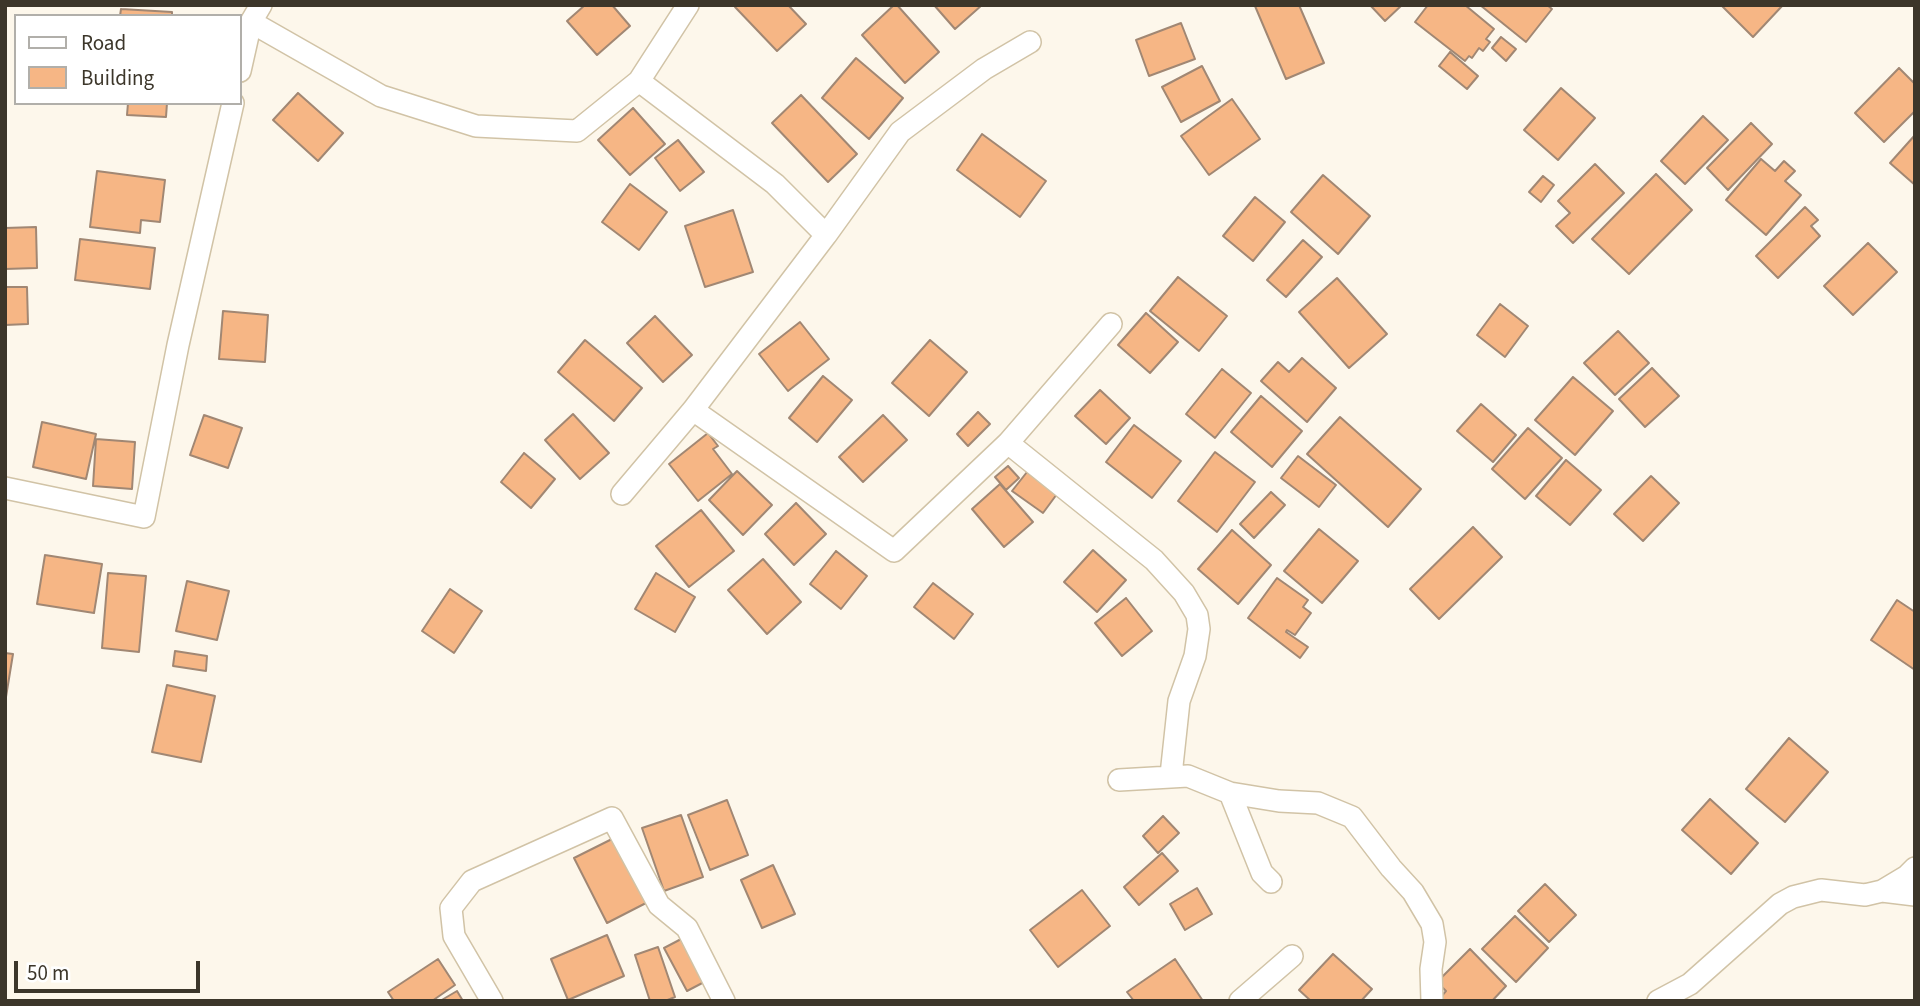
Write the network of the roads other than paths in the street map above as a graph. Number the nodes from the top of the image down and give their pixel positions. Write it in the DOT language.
graph roads {
  1 [pos="688,5"];
  2 [pos="256,14"];
  3 [pos="1030,42"];
  4 [pos="242,64"];
  5 [pos="639,81"];
  6 [pos="233,105"];
  7 [pos="826,235"];
  8 [pos="1111,324"];
  9 [pos="693,410"];
  10 [pos="1007,443"];
  11 [pos="5,488"];
  12 [pos="622,494"];
  13 [pos="1171,775"];
  14 [pos="1119,779"];
  15 [pos="1230,793"];
  16 [pos="1915,867"];
  17 [pos="1271,882"];
  18 [pos="1882,891"];
  19 [pos="1915,895"];
  20 [pos="1292,956"];
  21 [pos="492,1001"];
  22 [pos="724,1001"];
  23 [pos="1240,1001"];
  24 [pos="1432,1001"];
  25 [pos="1658,1001"];
  1 -- 5 [label="street"];
  2 -- 4 [label="street"];
  2 -- 5 [label="street"];
  3 -- 7 [label="street"];
  5 -- 7 [label="street"];
  6 -- 11 [label="street"];
  7 -- 9 [label="street"];
  8 -- 10 [label="street"];
  9 -- 10 [label="street"];
  9 -- 12 [label="street"];
  10 -- 13 [label="street"];
  13 -- 14 [label="street"];
  13 -- 15 [label="street"];
  15 -- 17 [label="street"];
  15 -- 24 [label="street"];
  16 -- 18 [label="street"];
  18 -- 19 [label="street"];
  18 -- 25 [label="street"];
  20 -- 23 [label="street"];
  21 -- 22 [label="street"];
}
